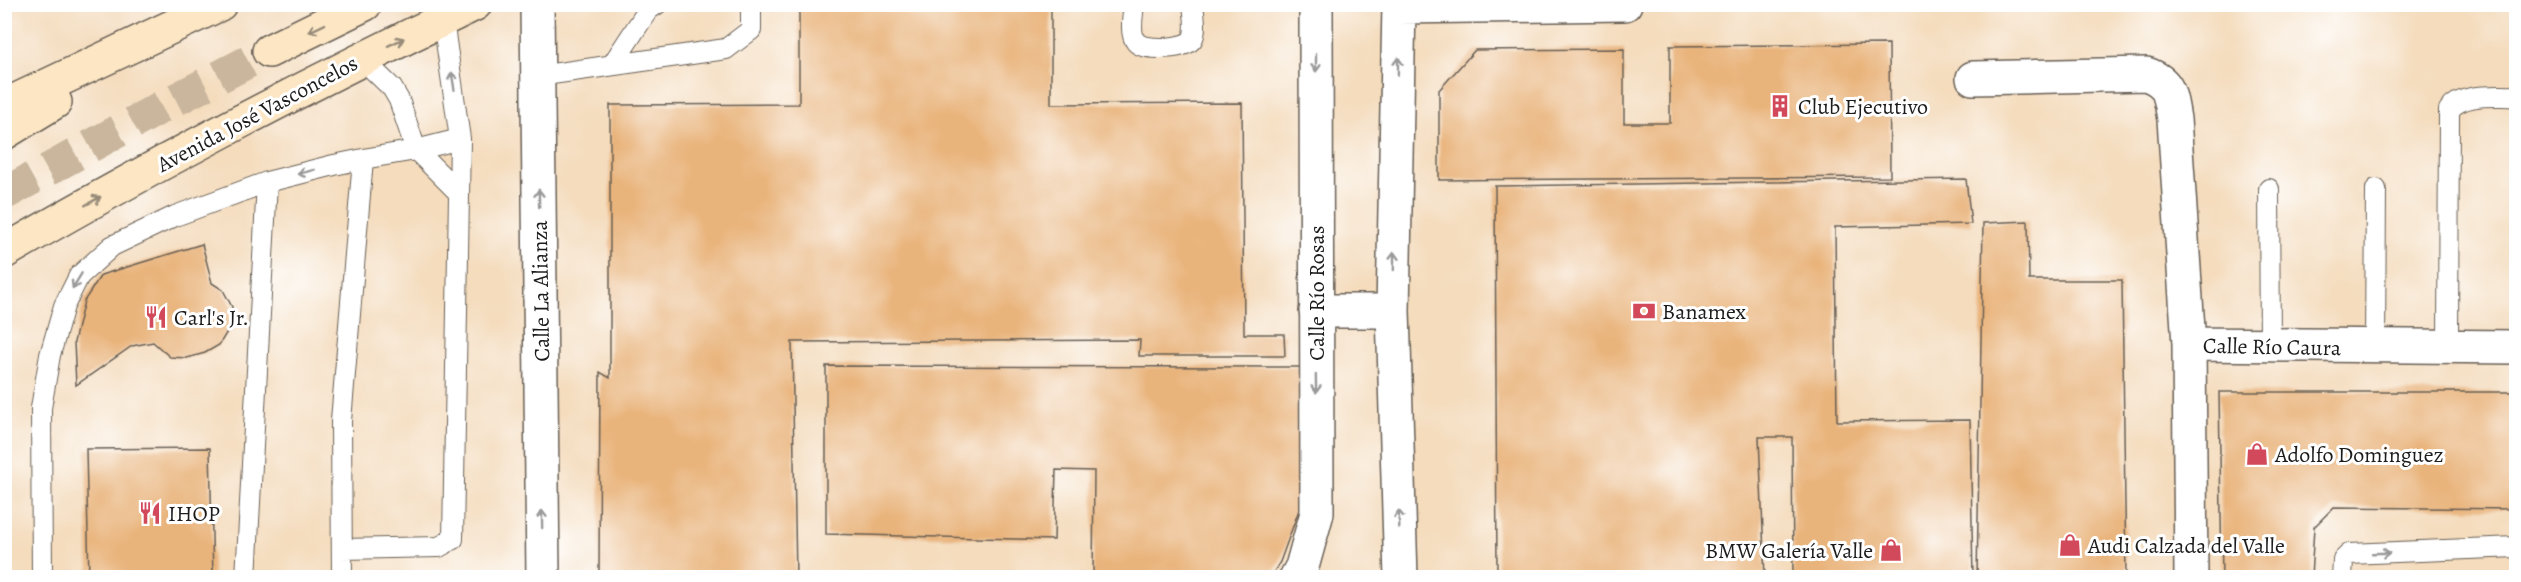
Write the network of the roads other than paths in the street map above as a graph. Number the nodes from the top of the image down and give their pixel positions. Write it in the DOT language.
graph roads {
  1 [pos="220,4"];
  2 [pos="365,4"];
  3 [pos="475,4"];
  4 [pos="537,4"];
  5 [pos="657,4"];
  6 [pos="751,4"];
  7 [pos="1134,4"];
  8 [pos="1193,4"];
  9 [pos="1316,4"];
  10 [pos="1625,4"];
  11 [pos="1399,6"];
  12 [pos="443,20"];
  13 [pos="149,39"];
  14 [pos="269,51"];
  15 [pos="361,58"];
  16 [pos="612,65"];
  17 [pos="538,76"];
  18 [pos="1973,78"];
  19 [pos="2517,96"];
  20 [pos="4,106"];
  21 [pos="4,134"];
  22 [pos="460,139"];
  23 [pos="416,150"];
  24 [pos="363,159"];
  25 [pos="267,182"];
  26 [pos="2269,189"];
  27 [pos="2376,189"];
  28 [pos="459,193"];
  29 [pos="42,230"];
  30 [pos="4,244"];
  31 [pos="4,252"];
  32 [pos="1393,311"];
  33 [pos="1316,312"];
  34 [pos="2189,344"];
  35 [pos="2270,346"];
  36 [pos="2375,347"];
  37 [pos="2448,347"];
  38 [pos="2517,347"];
  39 [pos="2517,547"];
  40 [pos="342,549"];
  41 [pos="42,578"];
  42 [pos="246,578"];
  43 [pos="342,578"];
  44 [pos="543,578"];
  45 [pos="1296,578"];
  46 [pos="1401,578"];
  47 [pos="2191,578"];
  48 [pos="2342,578"];
  1 -- 13 [label="main road"];
  2 -- 14 [label="main road, Avenida José Vasconcelos, one-way"];
  3 -- 12 [label="main road, Avenida José Vasconcelos"];
  4 -- 17 [label="street, Calle La Alianza"];
  5 -- 16 [label="lane"];
  6 -- 16 [label="lane"];
  7 -- 8 [label="lane"];
  9 -- 33 [label="street, Calle Río Rosas, one-way"];
  10 -- 11 [label="street"];
  32 -- 11 [label="street, one-way"];
  15 -- 12 [label="main road, Avenida José Vasconcelos, one-way"];
  22 -- 12 [label="lane, one-way"];
  13 -- 20 [label="main road"];
  13 -- 21 [label="main road"];
  15 -- 23 [label="lane"];
  29 -- 15 [label="main road, Avenida José Vasconcelos, one-way"];
  16 -- 17 [label="lane"];
  44 -- 17 [label="street, Calle La Alianza, one-way"];
  18 -- 34 [label="street"];
  19 -- 37 [label="lane"];
  22 -- 23 [label="lane"];
  22 -- 28 [label="lane"];
  23 -- 24 [label="lane"];
  23 -- 28 [label="lane"];
  24 -- 25 [label="lane, one-way"];
  24 -- 40 [label="lane"];
  25 -- 41 [label="lane, one-way"];
  25 -- 42 [label="lane"];
  26 -- 35 [label="lane"];
  27 -- 36 [label="lane"];
  28 -- 40 [label="lane"];
  29 -- 30 [label="main road"];
  29 -- 31 [label="main road"];
  32 -- 33 [label="street"];
  46 -- 32 [label="street, one-way"];
  33 -- 45 [label="street, Calle Río Rosas, one-way"];
  34 -- 35 [label="street, Calle Río Caura"];
  34 -- 47 [label="street, Calle Río Caura"];
  35 -- 36 [label="street, Calle Río Caura"];
  36 -- 37 [label="street, Calle Río Caura"];
  37 -- 38 [label="street, Calle Río Caura"];
  48 -- 39 [label="lane, one-way"];
  40 -- 43 [label="lane"];
}
